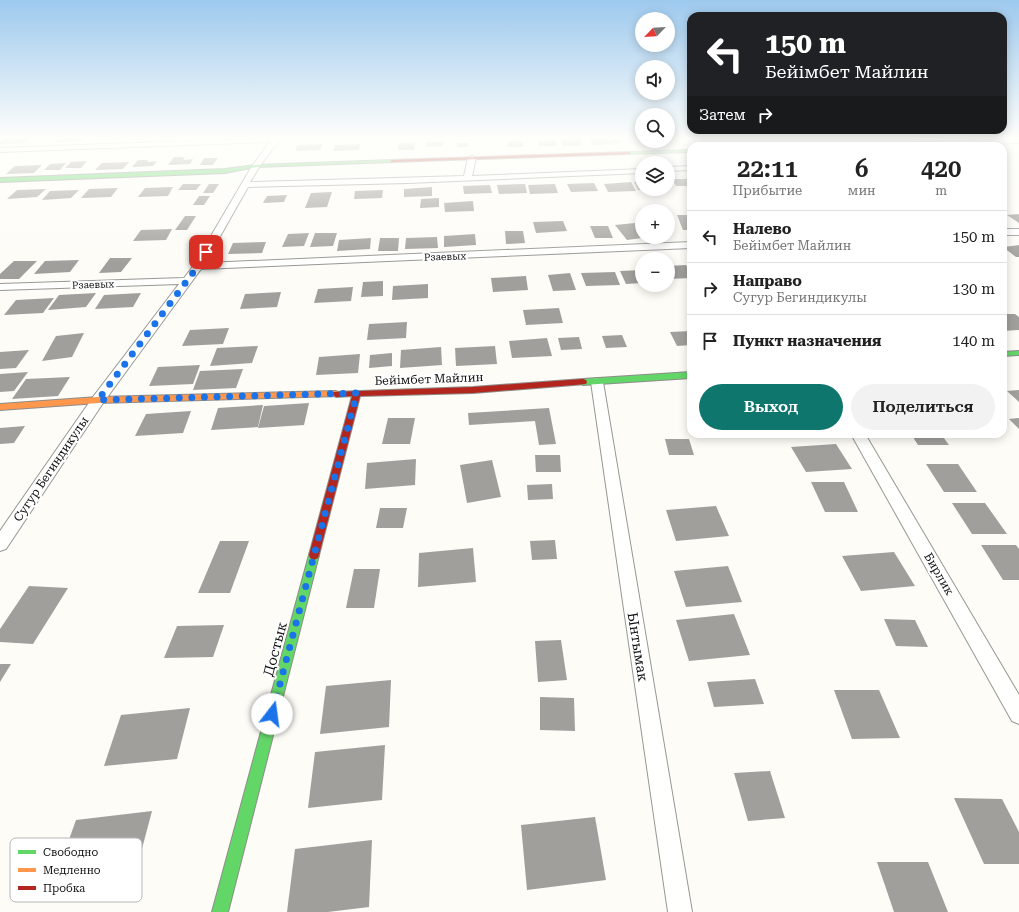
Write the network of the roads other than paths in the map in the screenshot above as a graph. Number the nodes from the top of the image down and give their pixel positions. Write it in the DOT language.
graph roads {
  1 [pos="36,179"];
  2 [pos="249,179"];
  3 [pos="450,179"];
  4 [pos="0,180"];
  5 [pos="245,185"];
  6 [pos="1007,232"];
  7 [pos="1019,232"];
  8 [pos="687,245"];
  9 [pos="198,266"];
  10 [pos="187,281"];
  11 [pos="0,287"];
  12 [pos="1019,353"];
  13 [pos="1007,354"];
  14 [pos="687,375"];
  15 [pos="596,382"];
  16 [pos="357,393"];
  17 [pos="98,400"];
  18 [pos="0,407"];
  19 [pos="860,438"];
  20 [pos="0,544"];
  21 [pos="1019,714"];
  22 [pos="220,912"];
  23 [pos="680,912"];
  1 -- 4 [label="street"];
  2 -- 5 [label="street, Сугур Бегиндикулы"];
  3 -- 5 [label="street"];
  5 -- 9 [label="street, Сугур Бегиндикулы"];
  6 -- 7 [label="street"];
  8 -- 9 [label="street, Рзаевых"];
  9 -- 10 [label="street, Сугур Бегиндикулы"];
  10 -- 11 [label="street, Рзаевых"];
  10 -- 17 [label="street, Сугур Бегиндикулы"];
  12 -- 13 [label="street"];
  14 -- 15 [label="street, Бейімбет Майлин"];
  15 -- 16 [label="street, Бейімбет Майлин"];
  15 -- 23 [label="street, Ынтымак"];
  16 -- 17 [label="street, Бейімбет Майлин"];
  16 -- 22 [label="street, Достык"];
  17 -- 18 [label="street, Бейімбет Майлин"];
  17 -- 20 [label="street, Сугур Бегиндикулы"];
  19 -- 21 [label="street, Бирлик"];
}
